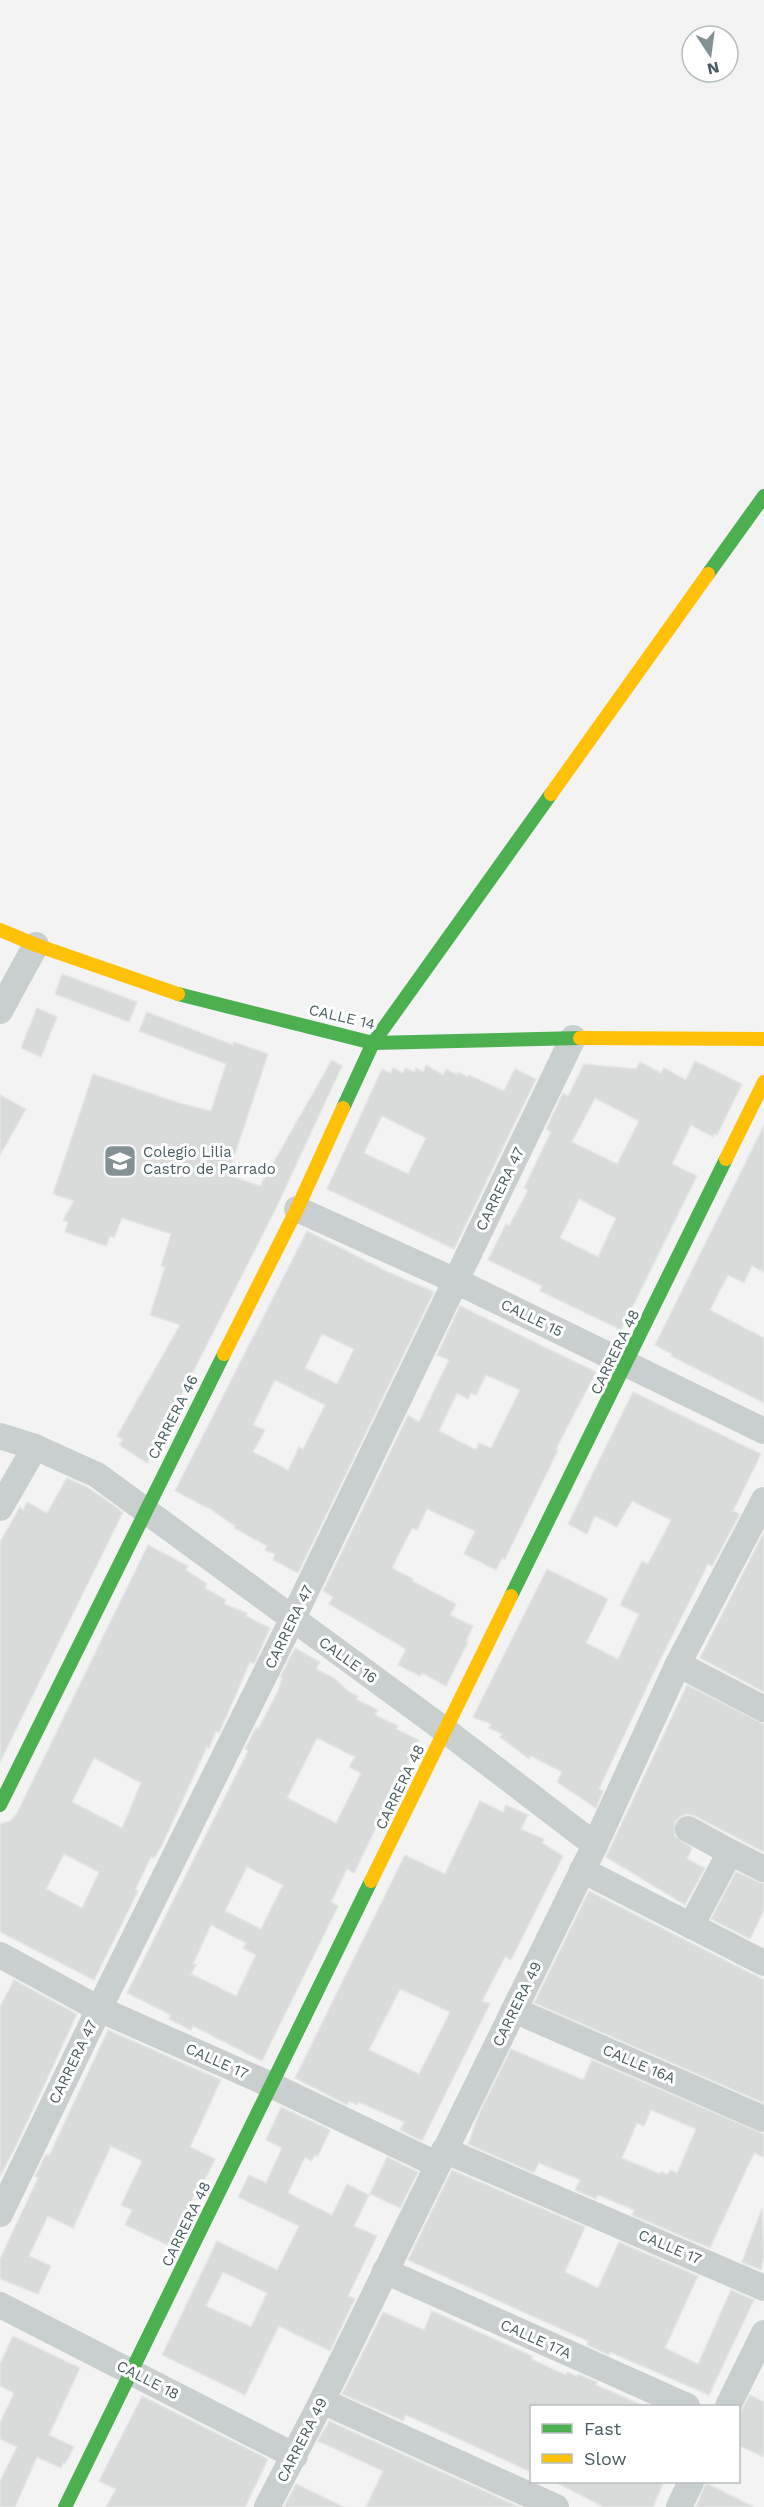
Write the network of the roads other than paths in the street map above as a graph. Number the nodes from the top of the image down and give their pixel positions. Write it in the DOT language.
graph roads {
  1 [pos="764,496"];
  2 [pos="0,930"];
  3 [pos="36,945"];
  4 [pos="0,1011"];
  5 [pos="573,1038"];
  6 [pos="764,1039"];
  7 [pos="373,1043"];
  8 [pos="764,1082"];
  9 [pos="297,1209"];
  10 [pos="456,1281"];
  11 [pos="627,1363"];
  12 [pos="764,1431"];
  13 [pos="0,1436"];
  14 [pos="34,1447"];
  15 [pos="0,1508"];
  16 [pos="145,1509"];
  17 [pos="761,1513"];
  18 [pos="292,1620"];
  19 [pos="678,1664"];
  20 [pos="764,1709"];
  21 [pos="446,1731"];
  22 [pos="0,1805"];
  23 [pos="688,1829"];
  24 [pos="595,1845"];
  25 [pos="729,1852"];
  26 [pos="764,1869"];
  27 [pos="582,1870"];
  28 [pos="691,1926"];
  29 [pos="0,1956"];
  30 [pos="764,1963"];
  31 [pos="99,2009"];
  32 [pos="514,2010"];
  33 [pos="271,2085"];
  34 [pos="764,2119"];
  35 [pos="440,2157"];
  36 [pos="0,2214"];
  37 [pos="385,2271"];
  38 [pos="764,2288"];
  39 [pos="0,2306"];
  40 [pos="764,2333"];
  41 [pos="133,2372"];
  42 [pos="322,2401"];
  43 [pos="685,2405"];
  44 [pos="728,2405"];
  45 [pos="295,2456"];
  46 [pos="690,2483"];
  47 [pos="65,2507"];
  48 [pos="267,2507"];
  49 [pos="556,2507"];
  50 [pos="679,2507"];
  1 -- 7 [label="street, CARRERA 46"];
  2 -- 3 [label="street, CALLE 14"];
  3 -- 4 [label="street"];
  3 -- 7 [label="street, CALLE 14"];
  5 -- 6 [label="street, CALLE 14"];
  5 -- 7 [label="street, CALLE 14"];
  5 -- 10 [label="street, CARRERA 47"];
  7 -- 9 [label="street, CARRERA 46"];
  8 -- 11 [label="street, CARRERA 48"];
  9 -- 10 [label="street, CALLE 15"];
  9 -- 16 [label="street, CARRERA 46"];
  10 -- 11 [label="street, CALLE 15"];
  10 -- 18 [label="street, CARRERA 47"];
  11 -- 12 [label="street, CALLE 15"];
  11 -- 21 [label="street, CARRERA 48"];
  13 -- 14 [label="street, CALLE 16"];
  14 -- 15 [label="street"];
  14 -- 16 [label="street, CALLE 16"];
  16 -- 18 [label="street, CALLE 16"];
  16 -- 22 [label="street, CARRERA 46"];
  17 -- 19 [label="street, CARRERA 49"];
  18 -- 21 [label="street, CALLE 16"];
  18 -- 31 [label="street, CARRERA 47"];
  19 -- 20 [label="street"];
  19 -- 24 [label="street, CARRERA 49"];
  21 -- 24 [label="street, CALLE 16"];
  21 -- 33 [label="street, CARRERA 48"];
  23 -- 25 [label="street"];
  24 -- 27 [label="street, CARRERA 49"];
  25 -- 26 [label="street"];
  25 -- 28 [label="street"];
  27 -- 28 [label="street"];
  27 -- 32 [label="street, CARRERA 49"];
  28 -- 30 [label="street"];
  29 -- 31 [label="street, CALLE 17"];
  31 -- 33 [label="street, CALLE 17"];
  31 -- 36 [label="street, CARRERA 47"];
  32 -- 34 [label="street, CALLE 16A"];
  32 -- 35 [label="street, CARRERA 49"];
  33 -- 35 [label="street, CALLE 17"];
  33 -- 41 [label="street, CARRERA 48"];
  35 -- 37 [label="street, CARRERA 49"];
  35 -- 38 [label="street, CALLE 17"];
  37 -- 42 [label="street, CARRERA 49"];
  37 -- 43 [label="street, CALLE 17A"];
  39 -- 41 [label="street, CALLE 18"];
  40 -- 44 [label="street"];
  41 -- 45 [label="street, CALLE 18"];
  41 -- 47 [label="street, CARRERA 48"];
  42 -- 45 [label="street, CARRERA 49"];
  42 -- 49 [label="street"];
  45 -- 48 [label="street, CARRERA 49"];
  46 -- 50 [label="street"];
}
